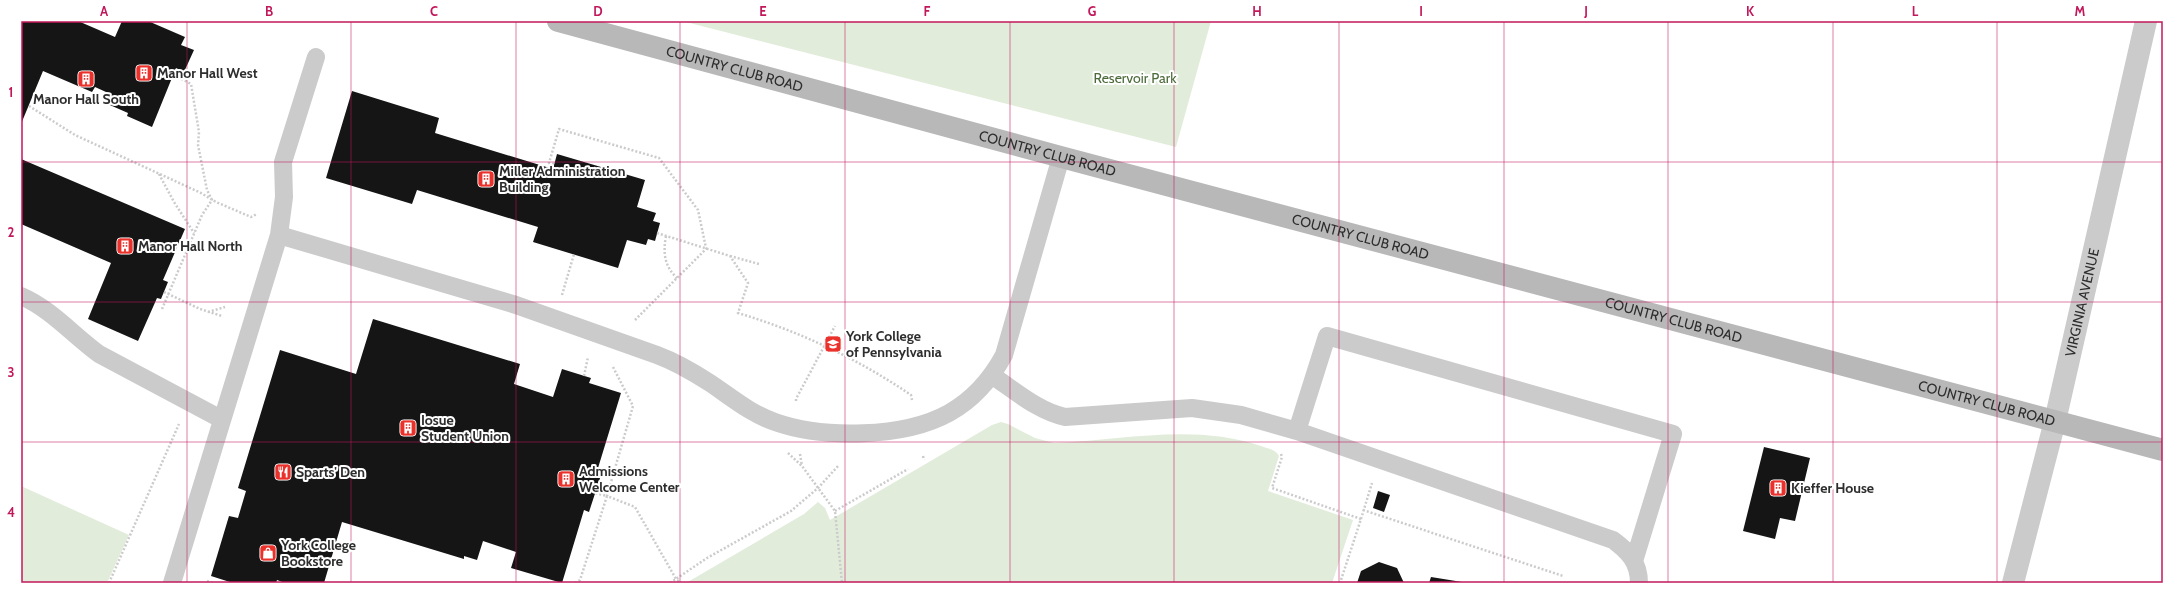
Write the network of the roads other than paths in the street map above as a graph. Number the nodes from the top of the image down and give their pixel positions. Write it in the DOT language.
graph roads {
  1 [pos="558,21"];
  2 [pos="2146,21"];
  3 [pos="316,57"];
  4 [pos="1061,157"];
  5 [pos="279,235"];
  6 [pos="21,296"];
  7 [pos="993,376"];
  8 [pos="221,420"];
  9 [pos="2055,421"];
  10 [pos="1297,431"];
  11 [pos="2163,450"];
  12 [pos="1634,562"];
  13 [pos="172,583"];
  14 [pos="1639,583"];
  15 [pos="2013,583"];
  1 -- 4 [label="main road, COUNTRY CLUB ROAD"];
  2 -- 9 [label="street, VIRGINIA AVENUE"];
  3 -- 5 [label="lane"];
  4 -- 7 [label="lane"];
  4 -- 9 [label="main road, COUNTRY CLUB ROAD"];
  5 -- 7 [label="lane"];
  5 -- 8 [label="lane"];
  6 -- 8 [label="lane"];
  7 -- 10 [label="lane"];
  8 -- 13 [label="lane"];
  9 -- 11 [label="main road, COUNTRY CLUB ROAD"];
  9 -- 15 [label="street, VIRGINIA AVENUE"];
  10 -- 12 [label="lane"];
  10 -- 12 [label="lane"];
  12 -- 14 [label="lane"];
}
